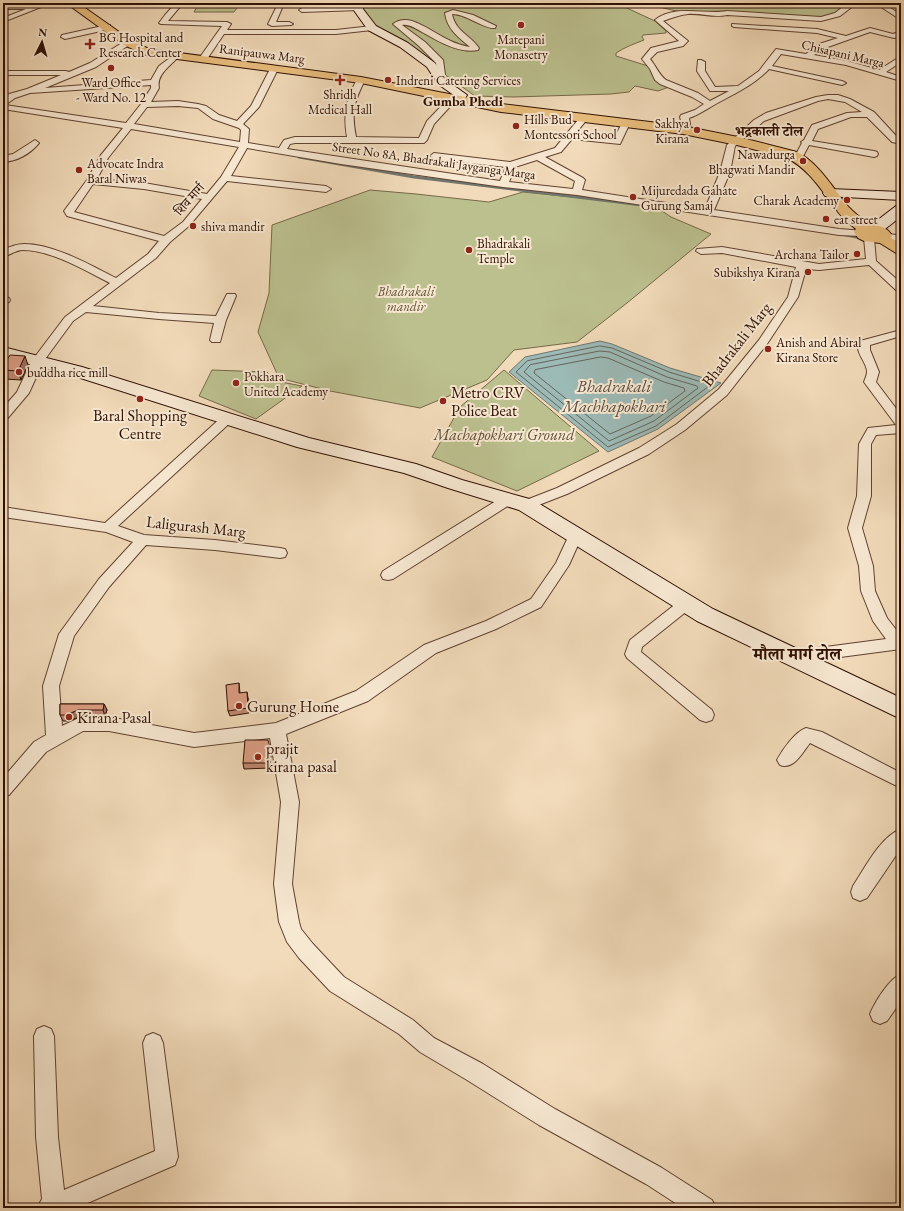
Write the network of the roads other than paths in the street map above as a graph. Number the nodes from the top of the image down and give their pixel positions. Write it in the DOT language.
graph roads {
  1 [pos="48,3"];
  2 [pos="180,3"];
  3 [pos="854,3"];
  4 [pos="878,3"];
  5 [pos="69,4"];
  6 [pos="38,6"];
  7 [pos="358,6"];
  8 [pos="3,7"];
  9 [pos="279,8"];
  10 [pos="302,10"];
  11 [pos="901,18"];
  12 [pos="806,19"];
  13 [pos="3,20"];
  14 [pos="366,23"];
  15 [pos="305,24"];
  16 [pos="734,25"];
  17 [pos="492,26"];
  18 [pos="106,27"];
  19 [pos="223,32"];
  20 [pos="821,32"];
  21 [pos="901,33"];
  22 [pos="65,37"];
  23 [pos="897,37"];
  24 [pos="846,38"];
  25 [pos="128,43"];
  26 [pos="175,56"];
  27 [pos="808,56"];
  28 [pos="901,58"];
  29 [pos="202,60"];
  30 [pos="701,62"];
  31 [pos="768,67"];
  32 [pos="274,69"];
  33 [pos="74,73"];
  34 [pos="880,73"];
  35 [pos="3,74"];
  36 [pos="901,79"];
  37 [pos="361,80"];
  38 [pos="154,82"];
  39 [pos="442,82"];
  40 [pos="842,83"];
  41 [pos="740,88"];
  42 [pos="30,91"];
  43 [pos="12,96"];
  44 [pos="3,98"];
  45 [pos="456,100"];
  46 [pos="3,103"];
  47 [pos="710,104"];
  48 [pos="145,106"];
  49 [pos="3,107"];
  50 [pos="871,114"];
  51 [pos="585,118"];
  52 [pos="626,123"];
  53 [pos="239,124"];
  54 [pos="129,126"];
  55 [pos="683,130"];
  56 [pos="570,136"];
  57 [pos="352,140"];
  58 [pos="738,141"];
  59 [pos="901,141"];
  60 [pos="806,142"];
  61 [pos="35,143"];
  62 [pos="244,144"];
  63 [pos="282,150"];
  64 [pos="874,154"];
  65 [pos="434,156"];
  66 [pos="537,156"];
  67 [pos="798,158"];
  68 [pos="7,159"];
  69 [pos="512,165"];
  70 [pos="3,171"];
  71 [pos="225,178"];
  72 [pos="91,181"];
  73 [pos="503,184"];
  74 [pos="326,189"];
  75 [pos="577,192"];
  76 [pos="830,193"];
  77 [pos="901,196"];
  78 [pos="209,197"];
  79 [pos="901,209"];
  80 [pos="708,212"];
  81 [pos="873,234"];
  82 [pos="901,239"];
  83 [pos="166,240"];
  84 [pos="901,250"];
  85 [pos="701,251"];
  86 [pos="3,254"];
  87 [pos="871,262"];
  88 [pos="802,265"];
  89 [pos="116,282"];
  90 [pos="901,289"];
  91 [pos="231,296"];
  92 [pos="83,308"];
  93 [pos="220,320"];
  94 [pos="901,333"];
  95 [pos="216,340"];
  96 [pos="3,352"];
  97 [pos="36,362"];
  98 [pos="3,416"];
  99 [pos="228,418"];
  100 [pos="901,423"];
  101 [pos="901,429"];
  102 [pos="517,502"];
  103 [pos="3,512"];
  104 [pos="108,528"];
  105 [pos="575,536"];
  106 [pos="143,540"];
  107 [pos="280,553"];
  108 [pos="388,575"];
  109 [pos="687,603"];
  110 [pos="899,643"];
  111 [pos="796,657"];
  112 [pos="901,708"];
  113 [pos="706,715"];
  114 [pos="277,730"];
  115 [pos="55,738"];
  116 [pos="786,760"];
  117 [pos="901,781"];
  118 [pos="3,790"];
  119 [pos="901,837"];
  120 [pos="860,892"];
  121 [pos="901,984"];
  122 [pos="880,1014"];
  123 [pos="44,1036"];
  124 [pos="153,1043"];
  125 [pos="51,1207"];
  126 [pos="704,1208"];
  1 -- 6 [label="street"];
  2 -- 19 [label="street"];
  3 -- 12 [label="street"];
  4 -- 11 [label="street"];
  5 -- 18 [label="main road, Ranipauwa Marg"];
  6 -- 8 [label="street"];
  6 -- 13 [label="street"];
  7 -- 10 [label="street"];
  7 -- 14 [label="main road"];
  9 -- 15 [label="street"];
  12 -- 20 [label="street"];
  12 -- 47 [label="street"];
  14 -- 19 [label="street"];
  14 -- 39 [label="main road"];
  16 -- 20 [label="street"];
  17 -- 39 [label="street"];
  18 -- 22 [label="street"];
  18 -- 25 [label="main road, Ranipauwa Marg"];
  19 -- 29 [label="street"];
  20 -- 24 [label="street"];
  21 -- 23 [label="street"];
  23 -- 24 [label="street"];
  24 -- 27 [label="street"];
  25 -- 26 [label="main road, Ranipauwa Marg"];
  25 -- 33 [label="street"];
  26 -- 29 [label="main road, Ranipauwa Marg"];
  26 -- 38 [label="street"];
  27 -- 31 [label="street, Chisapani Marga"];
  27 -- 34 [label="street, Chisapani Marga"];
  28 -- 34 [label="street"];
  29 -- 32 [label="main road, Ranipauwa Marg"];
  30 -- 41 [label="street"];
  31 -- 40 [label="street"];
  31 -- 41 [label="street"];
  32 -- 37 [label="main road, Ranipauwa Marg"];
  32 -- 53 [label="street"];
  33 -- 35 [label="street"];
  33 -- 42 [label="street"];
  34 -- 36 [label="street, Chisapani Marga"];
  37 -- 45 [label="main road, Ranipauwa Marg"];
  37 -- 57 [label="street"];
  38 -- 42 [label="street"];
  38 -- 48 [label="street"];
  39 -- 45 [label="main road"];
  41 -- 47 [label="street"];
  42 -- 43 [label="street"];
  43 -- 44 [label="street"];
  43 -- 46 [label="street"];
  45 -- 51 [label="main road, Ranipauwa Marg"];
  45 -- 57 [label="street"];
  47 -- 55 [label="street"];
  48 -- 53 [label="street"];
  48 -- 54 [label="street"];
  49 -- 54 [label="street, Street No 8A, Bhadrakali Jayganga Marga"];
  50 -- 58 [label="street"];
  50 -- 59 [label="street"];
  50 -- 60 [label="street"];
  51 -- 52 [label="main road, Ranipauwa Marg"];
  51 -- 56 [label="street"];
  52 -- 55 [label="main road, Ranipauwa Marg"];
  52 -- 56 [label="street"];
  53 -- 62 [label="street"];
  54 -- 62 [label="street, Street No 8A, Bhadrakali Jayganga Marga"];
  54 -- 72 [label="street"];
  55 -- 58 [label="main road, Ranipauwa Marg"];
  56 -- 66 [label="street"];
  57 -- 63 [label="street"];
  58 -- 67 [label="main road, Ranipauwa Marg"];
  58 -- 80 [label="street"];
  60 -- 64 [label="street"];
  60 -- 67 [label="street"];
  61 -- 68 [label="street"];
  62 -- 63 [label="street, Street No 8A, Bhadrakali Jayganga Marga"];
  62 -- 71 [label="street, शिव मार्ग"];
  63 -- 73 [label="street, Street No 8A, Bhadrakali Jayganga Marga"];
  65 -- 69 [label="street"];
  66 -- 69 [label="street"];
  66 -- 75 [label="street"];
  67 -- 76 [label="main road"];
  68 -- 70 [label="street"];
  69 -- 73 [label="street"];
  71 -- 74 [label="street"];
  71 -- 78 [label="street, शिव मार्ग"];
  72 -- 78 [label="street"];
  72 -- 83 [label="street"];
  73 -- 75 [label="street, Street No 8A, Bhadrakali Jayganga Marga"];
  75 -- 80 [label="street, Street No 8A, Bhadrakali Jayganga Marga"];
  76 -- 77 [label="main road"];
  76 -- 81 [label="main road"];
  78 -- 83 [label="street, शिव मार्ग"];
  79 -- 81 [label="main road"];
  80 -- 81 [label="street, Street No 8A, Bhadrakali Jayganga Marga"];
  81 -- 82 [label="street, Street No 8A, Bhadrakali Jayganga Marga"];
  81 -- 84 [label="main road"];
  81 -- 87 [label="street"];
  83 -- 89 [label="street, शिव मार्ग"];
  85 -- 88 [label="street"];
  86 -- 89 [label="street"];
  87 -- 88 [label="street"];
  87 -- 90 [label="street"];
  88 -- 102 [label="street, Bhadrakali Marg"];
  89 -- 92 [label="street, शिव मार्ग"];
  91 -- 93 [label="street"];
  92 -- 93 [label="street"];
  92 -- 97 [label="street, शिव मार्ग"];
  93 -- 95 [label="street"];
  94 -- 100 [label="street"];
  96 -- 97 [label="main road"];
  97 -- 98 [label="street, शिव मार्ग"];
  97 -- 99 [label="main road"];
  99 -- 102 [label="main road"];
  99 -- 104 [label="street, Laligurash Marg"];
  101 -- 110 [label="street"];
  102 -- 105 [label="main road"];
  102 -- 108 [label="street, Bhadrakali Marg"];
  103 -- 104 [label="street, Laligurash Marg"];
  104 -- 106 [label="street, Laligurash Marg"];
  105 -- 109 [label="main road"];
  105 -- 114 [label="street"];
  106 -- 107 [label="street, Laligurash Marg"];
  106 -- 115 [label="street"];
  109 -- 111 [label="main road"];
  109 -- 113 [label="street"];
  110 -- 111 [label="street"];
  111 -- 112 [label="main road"];
  114 -- 115 [label="street"];
  114 -- 126 [label="street"];
  115 -- 118 [label="street"];
  116 -- 117 [label="street"];
  119 -- 120 [label="street"];
  121 -- 122 [label="street"];
  123 -- 125 [label="street"];
  124 -- 125 [label="street"];
}
